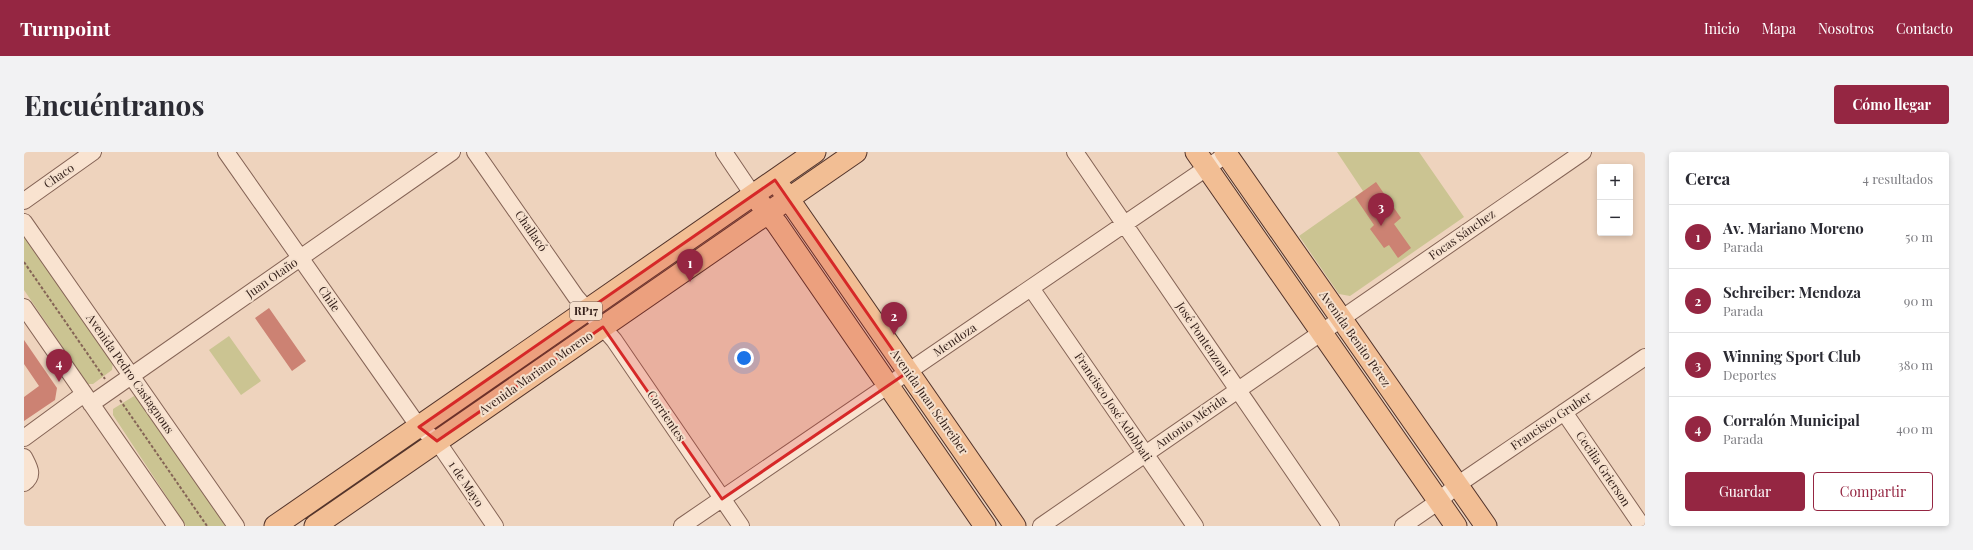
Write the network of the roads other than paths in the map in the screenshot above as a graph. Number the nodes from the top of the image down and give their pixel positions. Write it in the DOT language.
graph roads {
  1 [pos="94,152"];
  2 [pos="226,152"];
  3 [pos="452,152"];
  4 [pos="475,152"];
  5 [pos="724,152"];
  6 [pos="815,152"];
  7 [pos="856,152"];
  8 [pos="1075,152"];
  9 [pos="1583,152"];
  10 [pos="1227,153"];
  11 [pos="1201,160"];
  12 [pos="775,180"];
  13 [pos="754,195"];
  14 [pos="788,199"];
  15 [pos="24,201"];
  16 [pos="768,213"];
  17 [pos="24,222"];
  18 [pos="1124,224"];
  19 [pos="300,258"];
  20 [pos="1031,288"];
  21 [pos="24,307"];
  22 [pos="588,310"];
  23 [pos="1342,319"];
  24 [pos="604,327"];
  25 [pos="1321,333"];
  26 [pos="1645,356"];
  27 [pos="908,372"];
  28 [pos="132,376"];
  29 [pos="888,385"];
  30 [pos="1238,390"];
  31 [pos="88,399"];
  32 [pos="1564,412"];
  33 [pos="419,427"];
  34 [pos="24,438"];
  35 [pos="437,442"];
  36 [pos="1145,454"];
  37 [pos="24,457"];
  38 [pos="24,483"];
  39 [pos="1457,485"];
  40 [pos="722,498"];
  41 [pos="1439,501"];
  42 [pos="176,526"];
  43 [pos="236,526"];
  44 [pos="275,526"];
  45 [pos="315,526"];
  46 [pos="495,526"];
  47 [pos="682,526"];
  48 [pos="741,526"];
  49 [pos="985,526"];
  50 [pos="1015,526"];
  51 [pos="1041,526"];
  52 [pos="1194,526"];
  53 [pos="1331,526"];
  54 [pos="1402,526"];
  55 [pos="1456,526"];
  56 [pos="1486,526"];
  57 [pos="1642,526"];
  1 -- 15 [label="street, Chaco"];
  2 -- 19 [label="street, Chile"];
  3 -- 19 [label="street, Juan Otaño"];
  4 -- 22 [label="street, Challacó"];
  5 -- 13 [label="street"];
  6 -- 12 [label="main road, Avenida Mariano Moreno / RP17"];
  7 -- 14 [label="main road, Avenida Mariano Moreno / RP17"];
  8 -- 18 [label="street, José Pontenzoni"];
  9 -- 23 [label="street, Focas Sánchez"];
  10 -- 11 [label="street, Mendoza"];
  10 -- 23 [label="main road, Avenida Benito Pérez"];
  11 -- 18 [label="street, Mendoza"];
  11 -- 25 [label="main road, Avenida Benito Pérez"];
  12 -- 13 [label="main road, Avenida Mariano Moreno / RP17"];
  12 -- 14 [label="main road, Avenida Juan Schreiber"];
  13 -- 16 [label="main road, Avenida Juan Schreiber"];
  13 -- 22 [label="main road, Avenida Mariano Moreno / RP17"];
  14 -- 16 [label="main road, Avenida Mariano Moreno / RP17"];
  14 -- 27 [label="main road, Avenida Juan Schreiber"];
  16 -- 24 [label="main road, Avenida Mariano Moreno / RP17"];
  16 -- 29 [label="main road, Avenida Juan Schreiber"];
  17 -- 28 [label="street, Avenida Pedro Castagnous"];
  18 -- 20 [label="street, Mendoza"];
  18 -- 30 [label="street, José Pontenzoni"];
  19 -- 28 [label="street, Juan Otaño"];
  19 -- 33 [label="street, Chile"];
  20 -- 27 [label="street, Mendoza"];
  20 -- 36 [label="street, Francisco José Adobbati"];
  21 -- 31 [label="street"];
  22 -- 24 [label="street, Corrientes"];
  22 -- 33 [label="main road, Avenida Mariano Moreno / RP17"];
  23 -- 25 [label="street, Antonio Mérida"];
  23 -- 39 [label="main road, Avenida Benito Pérez"];
  24 -- 35 [label="main road, Avenida Mariano Moreno / RP17"];
  24 -- 40 [label="street, Corrientes"];
  25 -- 30 [label="street, Antonio Mérida"];
  25 -- 41 [label="main road, Avenida Benito Pérez"];
  26 -- 32 [label="street, Francisco Gruber"];
  27 -- 29 [label="street, Mendoza"];
  27 -- 50 [label="main road, Avenida Juan Schreiber"];
  28 -- 31 [label="street, Juan Otaño"];
  28 -- 43 [label="street, Avenida Pedro Castagnous"];
  29 -- 40 [label="street, Mendoza"];
  29 -- 49 [label="main road, Avenida Juan Schreiber"];
  30 -- 36 [label="street, Antonio Mérida"];
  30 -- 53 [label="street, José Pontenzoni"];
  31 -- 34 [label="street, Juan Otaño"];
  31 -- 42 [label="street"];
  32 -- 39 [label="street, Francisco Gruber"];
  32 -- 57 [label="street, Cecilia Grierson"];
  33 -- 35 [label="street, Chile"];
  33 -- 44 [label="main road, Avenida Mariano Moreno / RP17"];
  35 -- 45 [label="main road, Avenida Mariano Moreno / RP17"];
  35 -- 46 [label="street, 1 de Mayo"];
  36 -- 51 [label="street, Antonio Mérida"];
  36 -- 52 [label="street, Francisco José Adobbati"];
  37 -- 38 [label="street"];
  39 -- 41 [label="street, Francisco Gruber"];
  39 -- 56 [label="main road, Avenida Benito Pérez"];
  40 -- 47 [label="street, Mendoza"];
  40 -- 48 [label="street, Corrientes"];
  41 -- 54 [label="street, Francisco Gruber"];
  41 -- 55 [label="main road, Avenida Benito Pérez"];
}
